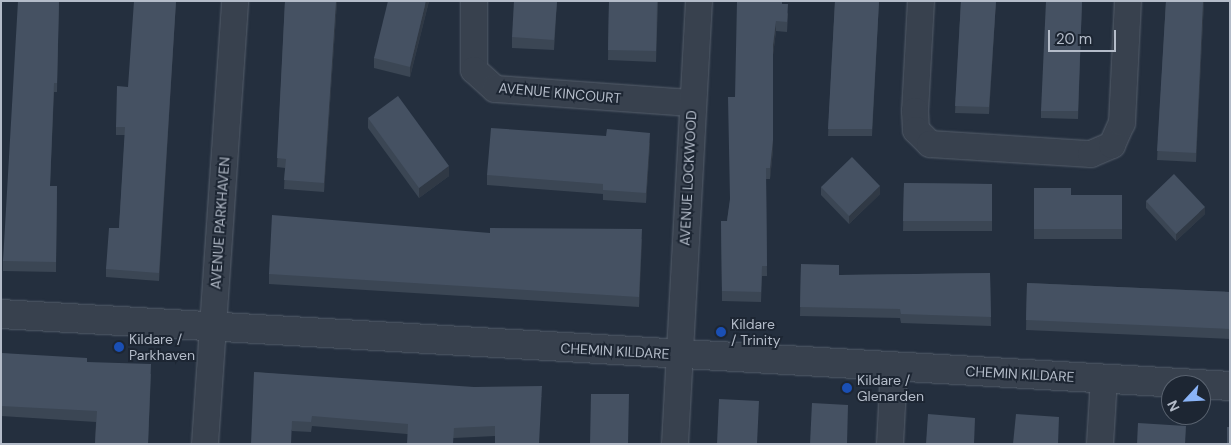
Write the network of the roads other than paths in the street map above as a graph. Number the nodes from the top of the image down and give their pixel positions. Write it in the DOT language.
graph roads {
  1 [pos="235,1"];
  2 [pos="474,1"];
  3 [pos="699,1"];
  4 [pos="921,1"];
  5 [pos="1128,1"];
  6 [pos="692,103"];
  7 [pos="1,314"];
  8 [pos="213,327"];
  9 [pos="678,354"];
  10 [pos="894,366"];
  11 [pos="1104,379"];
  12 [pos="1230,386"];
  13 [pos="205,444"];
  14 [pos="675,444"];
  15 [pos="890,444"];
  16 [pos="1100,444"];
  1 -- 8 [label="street, AVENUE PARKHAVEN"];
  2 -- 6 [label="street, AVENUE KINCOURT"];
  3 -- 6 [label="street, AVENUE LOCKWOOD"];
  4 -- 5 [label="street"];
  6 -- 9 [label="street, AVENUE LOCKWOOD"];
  7 -- 8 [label="street, CHEMIN KILDARE"];
  8 -- 9 [label="street, CHEMIN KILDARE"];
  8 -- 13 [label="street, AVENUE PARKHAVEN"];
  9 -- 10 [label="street, CHEMIN KILDARE"];
  9 -- 14 [label="street, AVENUE LOCKWOOD"];
  10 -- 11 [label="street, CHEMIN KILDARE"];
  10 -- 15 [label="street"];
  11 -- 12 [label="street, CHEMIN KILDARE"];
  11 -- 16 [label="street"];
}
